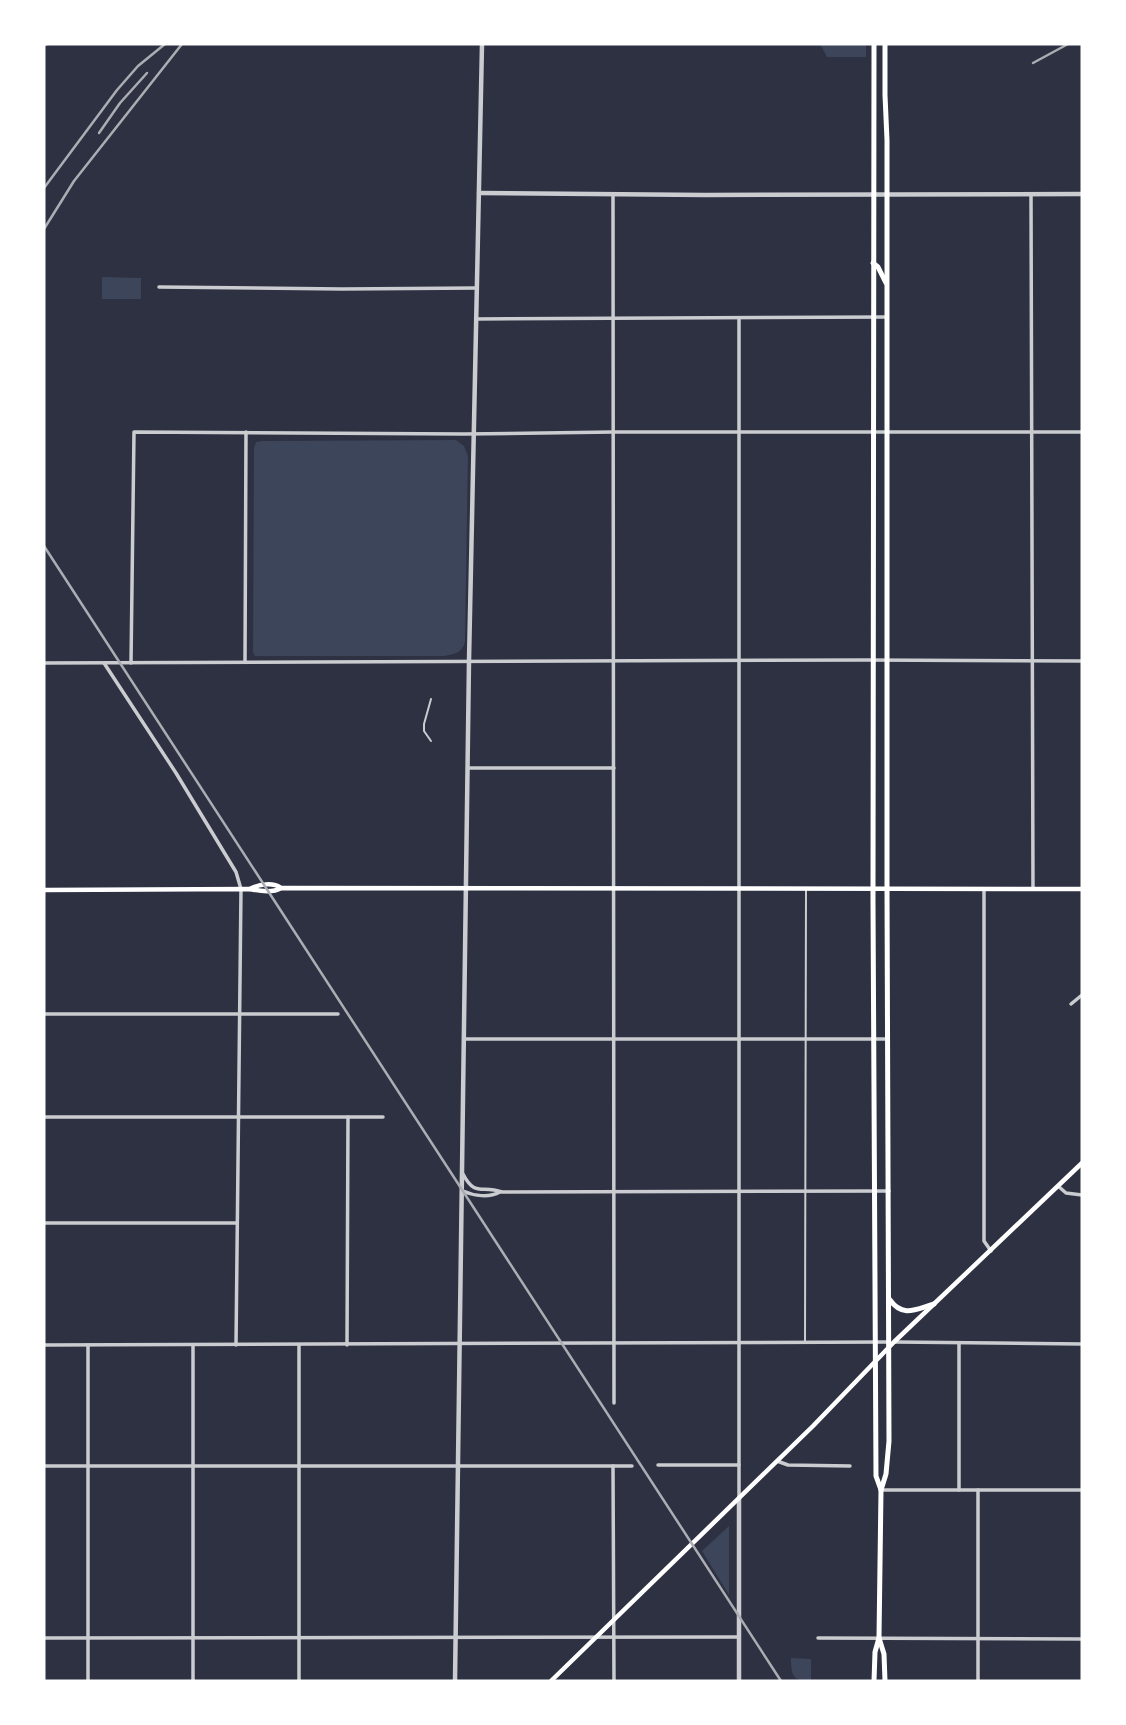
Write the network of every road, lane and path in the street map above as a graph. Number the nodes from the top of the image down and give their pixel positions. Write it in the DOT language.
graph roads {
  1 [pos="482,44"];
  2 [pos="874,44"];
  3 [pos="885,44"];
  4 [pos="479,193"];
  5 [pos="613,194"];
  6 [pos="877,194"];
  7 [pos="887,194"];
  8 [pos="1082,194"];
  9 [pos="1031,195"];
  10 [pos="873,263"];
  11 [pos="887,286"];
  12 [pos="159,287"];
  13 [pos="477,288"];
  14 [pos="873,317"];
  15 [pos="887,317"];
  16 [pos="739,318"];
  17 [pos="477,319"];
  18 [pos="612,319"];
  19 [pos="246,432"];
  20 [pos="613,432"];
  21 [pos="740,432"];
  22 [pos="873,432"];
  23 [pos="887,432"];
  24 [pos="1032,432"];
  25 [pos="1082,432"];
  26 [pos="474,434"];
  27 [pos="876,660"];
  28 [pos="887,660"];
  29 [pos="469,661"];
  30 [pos="614,661"];
  31 [pos="739,661"];
  32 [pos="1032,661"];
  33 [pos="1082,661"];
  34 [pos="245,662"];
  35 [pos="44,663"];
  36 [pos="104,663"];
  37 [pos="131,663"];
  38 [pos="431,699"];
  39 [pos="431,741"];
  40 [pos="468,768"];
  41 [pos="614,768"];
  42 [pos="613,888"];
  43 [pos="740,888"];
  44 [pos="806,888"];
  45 [pos="241,889"];
  46 [pos="466,889"];
  47 [pos="880,889"];
  48 [pos="984,889"];
  49 [pos="1033,889"];
  50 [pos="1082,889"];
  51 [pos="44,890"];
  52 [pos="1082,995"];
  53 [pos="1071,1004"];
  54 [pos="44,1014"];
  55 [pos="239,1014"];
  56 [pos="338,1014"];
  57 [pos="464,1039"];
  58 [pos="613,1039"];
  59 [pos="804,1039"];
  60 [pos="873,1039"];
  61 [pos="888,1039"];
  62 [pos="739,1040"];
  63 [pos="44,1117"];
  64 [pos="237,1117"];
  65 [pos="348,1117"];
  66 [pos="383,1117"];
  67 [pos="1082,1163"];
  68 [pos="463,1174"];
  69 [pos="1058,1186"];
  70 [pos="463,1191"];
  71 [pos="875,1191"];
  72 [pos="889,1191"];
  73 [pos="502,1192"];
  74 [pos="613,1192"];
  75 [pos="739,1192"];
  76 [pos="805,1192"];
  77 [pos="1082,1195"];
  78 [pos="44,1223"];
  79 [pos="236,1223"];
  80 [pos="991,1251"];
  81 [pos="890,1300"];
  82 [pos="934,1304"];
  83 [pos="805,1343"];
  84 [pos="875,1343"];
  85 [pos="959,1343"];
  86 [pos="459,1344"];
  87 [pos="614,1344"];
  88 [pos="739,1344"];
  89 [pos="891,1344"];
  90 [pos="1082,1344"];
  91 [pos="44,1345"];
  92 [pos="88,1345"];
  93 [pos="193,1345"];
  94 [pos="236,1345"];
  95 [pos="299,1345"];
  96 [pos="347,1345"];
  97 [pos="875,1361"];
  98 [pos="614,1403"];
  99 [pos="777,1461"];
  100 [pos="44,1465"];
  101 [pos="88,1465"];
  102 [pos="194,1465"];
  103 [pos="458,1465"];
  104 [pos="657,1465"];
  105 [pos="739,1465"];
  106 [pos="299,1466"];
  107 [pos="613,1466"];
  108 [pos="632,1466"];
  109 [pos="850,1466"];
  110 [pos="881,1490"];
  111 [pos="959,1490"];
  112 [pos="978,1490"];
  113 [pos="1082,1490"];
  114 [pos="739,1498"];
  115 [pos="614,1619"];
  116 [pos="739,1637"];
  117 [pos="44,1638"];
  118 [pos="88,1638"];
  119 [pos="193,1638"];
  120 [pos="299,1638"];
  121 [pos="595,1638"];
  122 [pos="614,1638"];
  123 [pos="818,1638"];
  124 [pos="879,1638"];
  125 [pos="978,1638"];
  126 [pos="455,1639"];
  127 [pos="1082,1639"];
  128 [pos="88,1681"];
  129 [pos="193,1681"];
  130 [pos="299,1681"];
  131 [pos="454,1681"];
  132 [pos="551,1681"];
  133 [pos="614,1681"];
  134 [pos="739,1681"];
  135 [pos="874,1681"];
  136 [pos="886,1681"];
  137 [pos="978,1681"];
  1 -- 4 [label="street"];
  2 -- 6 [label="main road"];
  3 -- 7 [label="main road"];
  4 -- 5 [label="street"];
  4 -- 13 [label="street"];
  5 -- 6 [label="street"];
  5 -- 18 [label="street"];
  6 -- 7 [label="street"];
  6 -- 10 [label="main road"];
  7 -- 9 [label="street"];
  7 -- 11 [label="main road"];
  8 -- 9 [label="street"];
  9 -- 24 [label="street"];
  10 -- 11 [label="main road"];
  10 -- 14 [label="main road"];
  11 -- 15 [label="main road"];
  12 -- 13 [label="street"];
  13 -- 17 [label="street"];
  14 -- 15 [label="street"];
  14 -- 16 [label="street"];
  14 -- 22 [label="main road"];
  15 -- 23 [label="main road"];
  16 -- 18 [label="street"];
  16 -- 21 [label="street"];
  17 -- 18 [label="street"];
  17 -- 26 [label="street"];
  18 -- 20 [label="street"];
  19 -- 26 [label="street"];
  19 -- 34 [label="street"];
  19 -- 37 [label="street"];
  20 -- 21 [label="street"];
  20 -- 26 [label="street"];
  20 -- 30 [label="street"];
  21 -- 22 [label="street"];
  21 -- 31 [label="street"];
  22 -- 23 [label="street"];
  22 -- 27 [label="main road"];
  23 -- 24 [label="street"];
  23 -- 28 [label="main road"];
  24 -- 25 [label="street"];
  24 -- 32 [label="street"];
  26 -- 29 [label="street"];
  27 -- 28 [label="street"];
  27 -- 31 [label="street"];
  27 -- 47 [label="main road"];
  28 -- 32 [label="street"];
  28 -- 47 [label="main road"];
  29 -- 30 [label="street"];
  29 -- 34 [label="street"];
  29 -- 40 [label="street"];
  30 -- 31 [label="street"];
  30 -- 41 [label="street"];
  31 -- 43 [label="street"];
  32 -- 33 [label="street"];
  32 -- 49 [label="street"];
  34 -- 37 [label="street"];
  35 -- 36 [label="street"];
  36 -- 37 [label="street"];
  36 -- 45 [label="street"];
  38 -- 39 [label="lane"];
  40 -- 41 [label="street"];
  40 -- 46 [label="street"];
  41 -- 42 [label="street"];
  42 -- 43 [label="main road"];
  42 -- 46 [label="main road"];
  42 -- 58 [label="street"];
  43 -- 44 [label="main road"];
  43 -- 62 [label="street"];
  44 -- 47 [label="main road"];
  44 -- 59 [label="lane"];
  45 -- 46 [label="main road"];
  45 -- 51 [label="main road"];
  45 -- 55 [label="street"];
  46 -- 57 [label="street"];
  47 -- 48 [label="main road"];
  47 -- 60 [label="main road"];
  47 -- 61 [label="main road"];
  48 -- 49 [label="main road"];
  48 -- 80 [label="street"];
  49 -- 50 [label="main road"];
  52 -- 53 [label="street"];
  54 -- 55 [label="street"];
  55 -- 56 [label="street"];
  55 -- 64 [label="street"];
  57 -- 58 [label="street"];
  57 -- 68 [label="street"];
  58 -- 62 [label="street"];
  58 -- 74 [label="street"];
  59 -- 60 [label="street"];
  59 -- 62 [label="street"];
  59 -- 76 [label="lane"];
  60 -- 61 [label="street"];
  60 -- 71 [label="main road"];
  61 -- 72 [label="main road"];
  62 -- 75 [label="street"];
  63 -- 64 [label="street"];
  64 -- 65 [label="street"];
  64 -- 79 [label="street"];
  65 -- 66 [label="street"];
  65 -- 96 [label="street"];
  67 -- 69 [label="main road"];
  68 -- 70 [label="street"];
  68 -- 73 [label="street"];
  69 -- 77 [label="street"];
  69 -- 80 [label="main road"];
  70 -- 73 [label="street"];
  70 -- 86 [label="street"];
  71 -- 72 [label="street"];
  71 -- 76 [label="street"];
  71 -- 84 [label="main road"];
  72 -- 81 [label="main road"];
  73 -- 74 [label="street"];
  74 -- 75 [label="street"];
  74 -- 87 [label="street"];
  75 -- 76 [label="street"];
  75 -- 88 [label="street"];
  76 -- 83 [label="lane"];
  78 -- 79 [label="street"];
  79 -- 94 [label="street"];
  80 -- 82 [label="main road"];
  81 -- 82 [label="main road"];
  81 -- 89 [label="main road"];
  82 -- 89 [label="main road"];
  83 -- 84 [label="street"];
  83 -- 88 [label="street"];
  84 -- 89 [label="street"];
  84 -- 97 [label="main road"];
  85 -- 89 [label="street"];
  85 -- 90 [label="street"];
  85 -- 111 [label="street"];
  86 -- 87 [label="street"];
  86 -- 96 [label="street"];
  86 -- 103 [label="street"];
  87 -- 88 [label="street"];
  87 -- 98 [label="street"];
  88 -- 105 [label="street"];
  89 -- 97 [label="main road"];
  89 -- 110 [label="main road"];
  91 -- 92 [label="street"];
  92 -- 93 [label="street"];
  92 -- 101 [label="street"];
  93 -- 94 [label="street"];
  93 -- 102 [label="street"];
  94 -- 95 [label="street"];
  95 -- 96 [label="street"];
  95 -- 106 [label="street"];
  97 -- 99 [label="main road"];
  97 -- 110 [label="main road"];
  99 -- 109 [label="street"];
  99 -- 114 [label="main road"];
  100 -- 101 [label="street"];
  101 -- 102 [label="street"];
  101 -- 118 [label="street"];
  102 -- 106 [label="street"];
  102 -- 119 [label="street"];
  103 -- 106 [label="street"];
  103 -- 107 [label="street"];
  103 -- 126 [label="street"];
  104 -- 105 [label="street"];
  105 -- 114 [label="street"];
  106 -- 120 [label="street"];
  107 -- 108 [label="street"];
  107 -- 115 [label="street"];
  110 -- 111 [label="street"];
  110 -- 124 [label="main road"];
  111 -- 112 [label="street"];
  112 -- 113 [label="street"];
  112 -- 125 [label="street"];
  114 -- 115 [label="main road"];
  114 -- 116 [label="street"];
  115 -- 121 [label="main road"];
  115 -- 122 [label="street"];
  116 -- 122 [label="street"];
  116 -- 134 [label="street"];
  117 -- 118 [label="street"];
  118 -- 119 [label="street"];
  118 -- 128 [label="street"];
  119 -- 120 [label="street"];
  119 -- 129 [label="street"];
  120 -- 126 [label="street"];
  120 -- 130 [label="street"];
  121 -- 122 [label="street"];
  121 -- 126 [label="street"];
  121 -- 132 [label="main road"];
  122 -- 133 [label="street"];
  123 -- 124 [label="street"];
  124 -- 125 [label="street"];
  124 -- 135 [label="main road"];
  124 -- 136 [label="main road"];
  125 -- 127 [label="street"];
  125 -- 137 [label="street"];
  126 -- 131 [label="street"];
}
